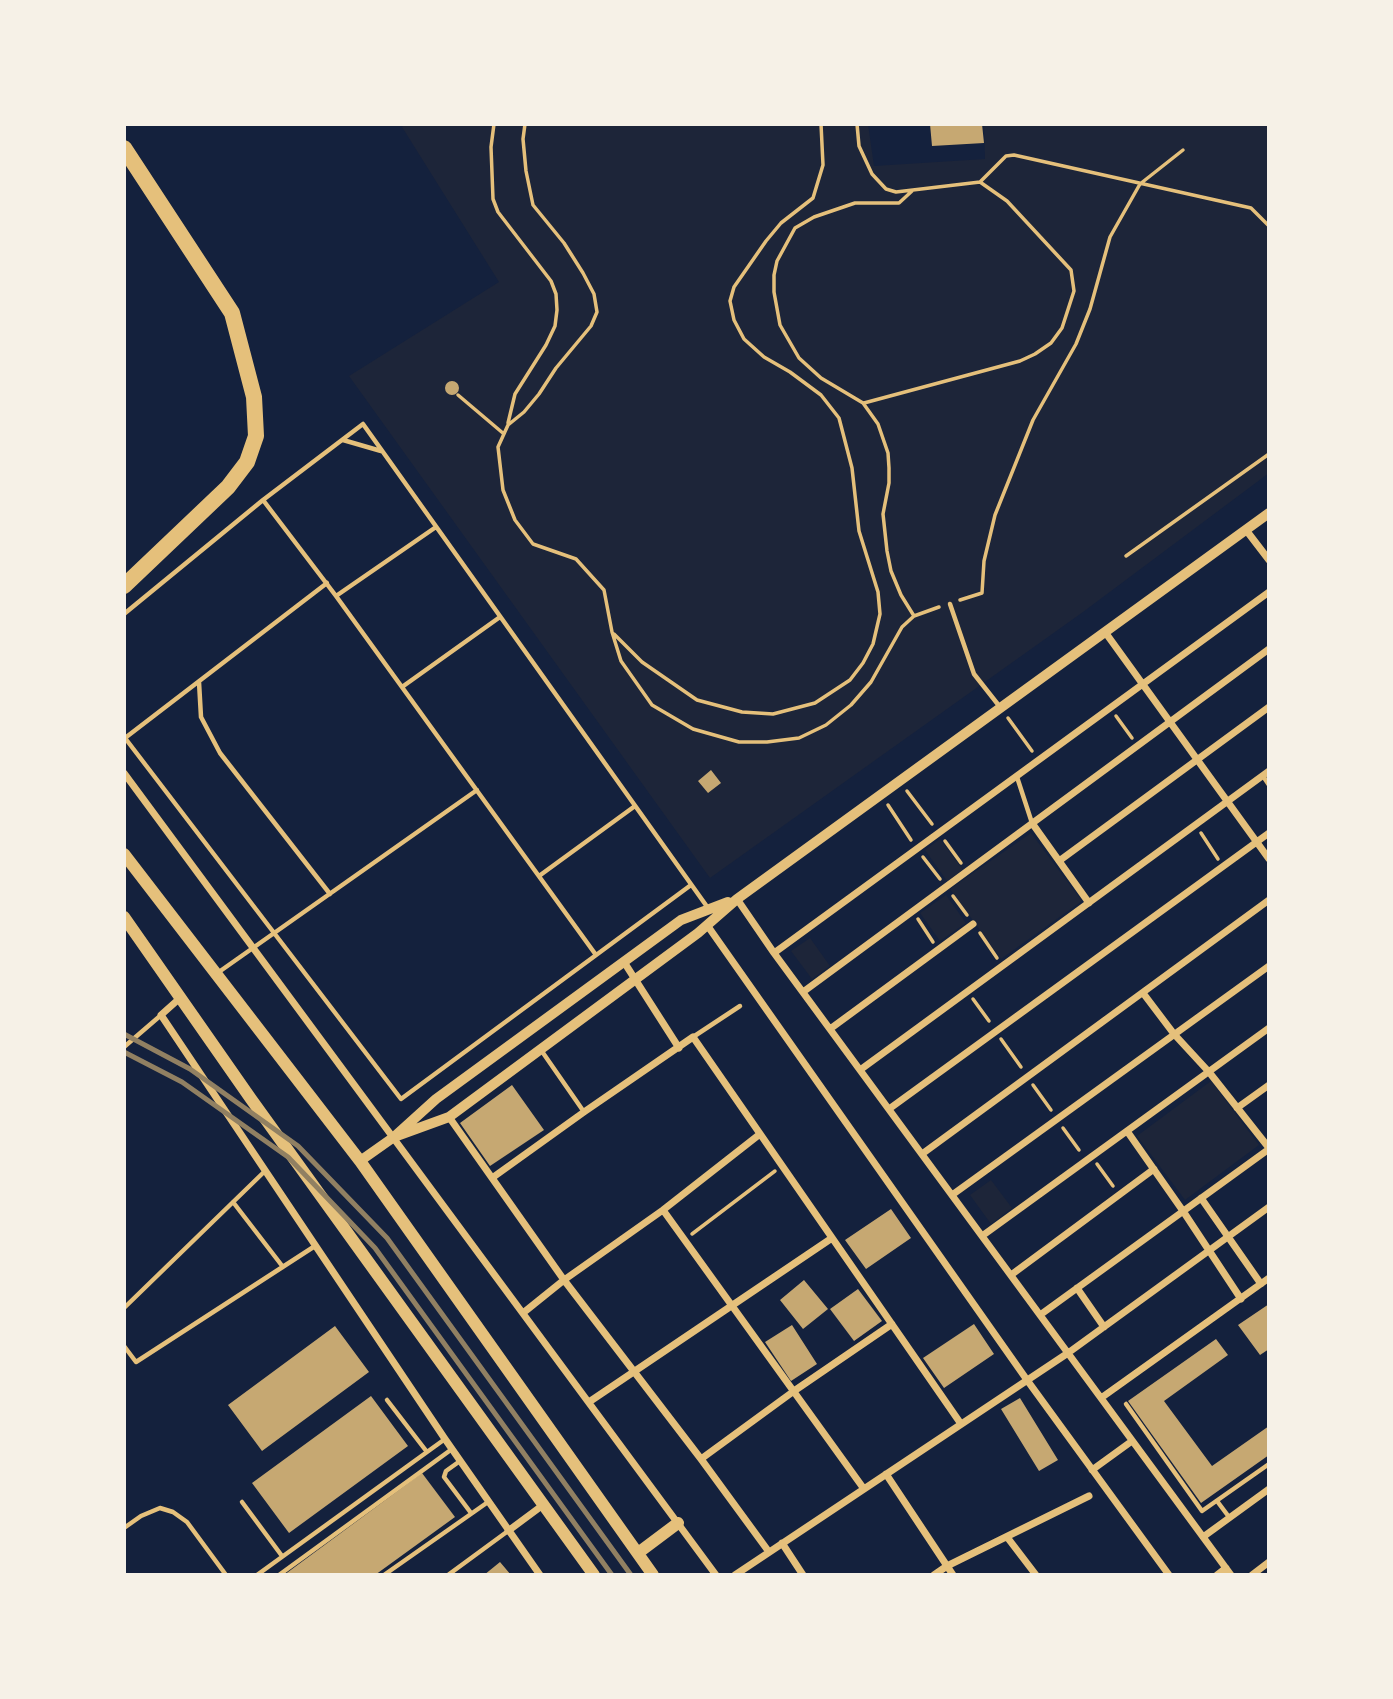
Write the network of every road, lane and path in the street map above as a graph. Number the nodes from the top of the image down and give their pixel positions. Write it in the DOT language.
graph roads {
  1 [pos="494,124"];
  2 [pos="525,124"];
  3 [pos="821,124"];
  4 [pos="857,124"];
  5 [pos="124,148"];
  6 [pos="1183,150"];
  7 [pos="980,182"];
  8 [pos="1140,184"];
  9 [pos="912,191"];
  10 [pos="1269,226"];
  11 [pos="458,395"];
  12 [pos="863,403"];
  13 [pos="508,425"];
  14 [pos="504,434"];
  15 [pos="343,440"];
  16 [pos="382,451"];
  17 [pos="1269,454"];
  18 [pos="263,500"];
  19 [pos="1268,515"];
  20 [pos="436,527"];
  21 [pos="1246,530"];
  22 [pos="1126,556"];
  23 [pos="1269,560"];
  24 [pos="327,583"];
  25 [pos="124,586"];
  26 [pos="1269,592"];
  27 [pos="336,596"];
  28 [pos="950,604"];
  29 [pos="124,614"];
  30 [pos="500,617"];
  31 [pos="914,617"];
  32 [pos="612,632"];
  33 [pos="1104,632"];
  34 [pos="1269,649"];
  35 [pos="199,681"];
  36 [pos="1141,685"];
  37 [pos="402,687"];
  38 [pos="1000,708"];
  39 [pos="1110,708"];
  40 [pos="1269,708"];
  41 [pos="1169,722"];
  42 [pos="1138,746"];
  43 [pos="1038,760"];
  44 [pos="1196,760"];
  45 [pos="124,773"];
  46 [pos="1266,773"];
  47 [pos="1016,776"];
  48 [pos="1269,785"];
  49 [pos="477,790"];
  50 [pos="1227,802"];
  51 [pos="635,806"];
  52 [pos="1032,823"];
  53 [pos="1195,825"];
  54 [pos="1269,833"];
  55 [pos="1256,842"];
  56 [pos="124,854"];
  57 [pos="1269,859"];
  58 [pos="1059,861"];
  59 [pos="1224,866"];
  60 [pos="539,876"];
  61 [pos="691,885"];
  62 [pos="330,894"];
  63 [pos="737,899"];
  64 [pos="1269,900"];
  65 [pos="1089,902"];
  66 [pos="912,911"];
  67 [pos="710,917"];
  68 [pos="125,920"];
  69 [pos="973,924"];
  70 [pos="275,934"];
  71 [pos="254,948"];
  72 [pos="938,949"];
  73 [pos="774,953"];
  74 [pos="596,955"];
  75 [pos="624,962"];
  76 [pos="1269,966"];
  77 [pos="215,974"];
  78 [pos="635,979"];
  79 [pos="803,992"];
  80 [pos="1143,993"];
  81 [pos="180,998"];
  82 [pos="740,1006"];
  83 [pos="161,1015"];
  84 [pos="1269,1028"];
  85 [pos="830,1029"];
  86 [pos="1174,1034"];
  87 [pos="693,1037"];
  88 [pos="124,1047"];
  89 [pos="679,1048"];
  90 [pos="541,1050"];
  91 [pos="860,1070"];
  92 [pos="1209,1072"];
  93 [pos="1269,1085"];
  94 [pos="1237,1108"];
  95 [pos="889,1109"];
  96 [pos="583,1112"];
  97 [pos="449,1117"];
  98 [pos="1127,1131"];
  99 [pos="760,1134"];
  100 [pos="394,1138"];
  101 [pos="1269,1148"];
  102 [pos="922,1154"];
  103 [pos="1092,1157"];
  104 [pos="360,1161"];
  105 [pos="782,1166"];
  106 [pos="1154,1169"];
  107 [pos="266,1170"];
  108 [pos="492,1178"];
  109 [pos="952,1195"];
  110 [pos="1120,1195"];
  111 [pos="1201,1198"];
  112 [pos="233,1202"];
  113 [pos="1269,1208"];
  114 [pos="663,1210"];
  115 [pos="1183,1211"];
  116 [pos="982,1237"];
  117 [pos="1228,1237"];
  118 [pos="832,1238"];
  119 [pos="684,1239"];
  120 [pos="316,1245"];
  121 [pos="1209,1251"];
  122 [pos="283,1267"];
  123 [pos="1011,1275"];
  124 [pos="1269,1278"];
  125 [pos="564,1280"];
  126 [pos="1261,1284"];
  127 [pos="1077,1288"];
  128 [pos="1241,1299"];
  129 [pos="732,1306"];
  130 [pos="124,1308"];
  131 [pos="523,1313"];
  132 [pos="1040,1315"];
  133 [pos="892,1324"];
  134 [pos="1104,1327"];
  135 [pos="124,1346"];
  136 [pos="1068,1353"];
  137 [pos="634,1371"];
  138 [pos="1027,1380"];
  139 [pos="794,1391"];
  140 [pos="1101,1398"];
  141 [pos="387,1400"];
  142 [pos="589,1402"];
  143 [pos="1126,1404"];
  144 [pos="961,1424"];
  145 [pos="445,1439"];
  146 [pos="1132,1441"];
  147 [pos="1155,1445"];
  148 [pos="452,1449"];
  149 [pos="427,1452"];
  150 [pos="1142,1453"];
  151 [pos="701,1460"];
  152 [pos="460,1461"];
  153 [pos="1269,1464"];
  154 [pos="1092,1470"];
  155 [pos="886,1474"];
  156 [pos="864,1489"];
  157 [pos="1269,1489"];
  158 [pos="1089,1496"];
  159 [pos="1217,1500"];
  160 [pos="242,1502"];
  161 [pos="488,1502"];
  162 [pos="543,1505"];
  163 [pos="471,1513"];
  164 [pos="1230,1518"];
  165 [pos="678,1523"];
  166 [pos="124,1528"];
  167 [pos="508,1531"];
  168 [pos="1007,1537"];
  169 [pos="1203,1537"];
  170 [pos="782,1543"];
  171 [pos="769,1552"];
  172 [pos="638,1553"];
  173 [pos="282,1556"];
  174 [pos="1269,1562"];
  175 [pos="947,1566"];
  176 [pos="1228,1572"];
  177 [pos="226,1575"];
  178 [pos="257,1575"];
  179 [pos="279,1575"];
  180 [pos="384,1575"];
  181 [pos="448,1575"];
  182 [pos="540,1575"];
  183 [pos="594,1575"];
  184 [pos="653,1575"];
  185 [pos="716,1575"];
  186 [pos="734,1575"];
  187 [pos="803,1575"];
  188 [pos="934,1575"];
  189 [pos="953,1575"];
  190 [pos="1036,1575"];
  191 [pos="1169,1575"];
  192 [pos="1217,1575"];
  193 [pos="1252,1575"];
  1 -- 13 [label="path"];
  2 -- 13 [label="path"];
  3 -- 32 [label="path"];
  4 -- 9 [label="path"];
  5 -- 25 [label="highway"];
  6 -- 8 [label="path"];
  7 -- 8 [label="path"];
  7 -- 9 [label="path"];
  7 -- 12 [label="path"];
  8 -- 10 [label="path"];
  8 -- 28 [label="path"];
  9 -- 12 [label="path"];
  11 -- 14 [label="path"];
  12 -- 31 [label="path"];
  13 -- 14 [label="path"];
  14 -- 32 [label="path"];
  15 -- 16 [label="lane"];
  15 -- 16 [label="lane"];
  15 -- 18 [label="lane"];
  16 -- 20 [label="lane"];
  17 -- 22 [label="path"];
  18 -- 24 [label="lane"];
  18 -- 29 [label="lane"];
  19 -- 21 [label="street"];
  20 -- 27 [label="lane"];
  20 -- 30 [label="lane"];
  21 -- 23 [label="street"];
  21 -- 33 [label="street"];
  24 -- 27 [label="lane"];
  24 -- 35 [label="lane"];
  26 -- 36 [label="street"];
  27 -- 37 [label="lane"];
  28 -- 31 [label="path"];
  28 -- 38 [label="lane"];
  30 -- 37 [label="lane"];
  30 -- 51 [label="lane"];
  31 -- 32 [label="path"];
  33 -- 36 [label="street"];
  33 -- 38 [label="street"];
  34 -- 41 [label="street"];
  35 -- 62 [label="lane"];
  35 -- 70 [label="lane"];
  36 -- 39 [label="street"];
  36 -- 41 [label="street"];
  37 -- 49 [label="lane"];
  38 -- 43 [label="path"];
  38 -- 63 [label="street"];
  39 -- 42 [label="path"];
  39 -- 43 [label="street"];
  40 -- 44 [label="street"];
  41 -- 42 [label="street"];
  41 -- 44 [label="street"];
  42 -- 52 [label="street"];
  43 -- 47 [label="street"];
  44 -- 50 [label="street"];
  44 -- 58 [label="street"];
  45 -- 71 [label="street"];
  46 -- 48 [label="lane"];
  46 -- 50 [label="street"];
  47 -- 52 [label="lane"];
  47 -- 73 [label="street"];
  49 -- 60 [label="lane"];
  49 -- 62 [label="lane"];
  50 -- 53 [label="street"];
  50 -- 55 [label="street"];
  51 -- 60 [label="lane"];
  51 -- 61 [label="lane"];
  52 -- 58 [label="street"];
  52 -- 66 [label="street"];
  53 -- 59 [label="path"];
  53 -- 65 [label="street"];
  54 -- 55 [label="street"];
  55 -- 57 [label="street"];
  55 -- 59 [label="street"];
  56 -- 77 [label="main road"];
  58 -- 65 [label="street"];
  59 -- 95 [label="street"];
  60 -- 74 [label="lane"];
  61 -- 67 [label="lane"];
  61 -- 74 [label="lane"];
  62 -- 70 [label="lane"];
  63 -- 67 [label="street"];
  63 -- 73 [label="street"];
  64 -- 80 [label="street"];
  65 -- 91 [label="street"];
  66 -- 72 [label="path"];
  66 -- 79 [label="street"];
  67 -- 75 [label="street"];
  67 -- 78 [label="street"];
  67 -- 138 [label="street"];
  68 -- 81 [label="main road"];
  69 -- 72 [label="street"];
  70 -- 71 [label="lane"];
  70 -- 74 [label="lane"];
  71 -- 77 [label="lane"];
  71 -- 100 [label="street"];
  72 -- 85 [label="street"];
  73 -- 79 [label="street"];
  75 -- 78 [label="street"];
  75 -- 100 [label="street"];
  76 -- 86 [label="street"];
  77 -- 104 [label="main road"];
  78 -- 89 [label="street"];
  78 -- 90 [label="street"];
  79 -- 85 [label="street"];
  80 -- 86 [label="street"];
  80 -- 102 [label="street"];
  81 -- 83 [label="street"];
  81 -- 162 [label="main road"];
  82 -- 87 [label="lane"];
  83 -- 88 [label="lane"];
  83 -- 107 [label="street"];
  84 -- 92 [label="street"];
  85 -- 91 [label="street"];
  86 -- 92 [label="street"];
  86 -- 109 [label="street"];
  87 -- 89 [label="street"];
  87 -- 99 [label="street"];
  89 -- 96 [label="street"];
  90 -- 96 [label="lane"];
  90 -- 97 [label="street"];
  91 -- 95 [label="street"];
  92 -- 94 [label="street"];
  92 -- 98 [label="street"];
  93 -- 94 [label="street"];
  94 -- 101 [label="street"];
  95 -- 102 [label="street"];
  96 -- 108 [label="street"];
  97 -- 100 [label="street"];
  97 -- 108 [label="street"];
  98 -- 103 [label="street"];
  98 -- 106 [label="street"];
  99 -- 105 [label="street"];
  99 -- 114 [label="street"];
  100 -- 104 [label="street"];
  100 -- 131 [label="street"];
  101 -- 111 [label="street"];
  102 -- 109 [label="street"];
  103 -- 110 [label="path"];
  103 -- 116 [label="street"];
  104 -- 172 [label="main road"];
  105 -- 118 [label="street"];
  105 -- 119 [label="path"];
  106 -- 110 [label="street"];
  106 -- 115 [label="street"];
  107 -- 112 [label="lane"];
  107 -- 120 [label="street"];
  108 -- 125 [label="street"];
  109 -- 116 [label="street"];
  110 -- 123 [label="street"];
  111 -- 115 [label="street"];
  111 -- 117 [label="street"];
  112 -- 122 [label="lane"];
  112 -- 130 [label="lane"];
  113 -- 117 [label="street"];
  114 -- 119 [label="street"];
  114 -- 125 [label="street"];
  115 -- 121 [label="street"];
  115 -- 127 [label="street"];
  116 -- 123 [label="street"];
  117 -- 121 [label="street"];
  117 -- 126 [label="street"];
  118 -- 129 [label="street"];
  118 -- 133 [label="street"];
  119 -- 129 [label="street"];
  120 -- 122 [label="lane"];
  120 -- 145 [label="street"];
  121 -- 128 [label="street"];
  121 -- 134 [label="street"];
  122 -- 135 [label="lane"];
  123 -- 132 [label="street"];
  124 -- 126 [label="street"];
  125 -- 131 [label="street"];
  125 -- 137 [label="street"];
  126 -- 128 [label="street"];
  127 -- 132 [label="street"];
  127 -- 134 [label="street"];
  128 -- 140 [label="street"];
  129 -- 137 [label="street"];
  129 -- 139 [label="street"];
  131 -- 142 [label="street"];
  132 -- 136 [label="street"];
  133 -- 139 [label="street"];
  133 -- 144 [label="street"];
  134 -- 136 [label="street"];
  136 -- 138 [label="street"];
  136 -- 140 [label="street"];
  137 -- 142 [label="street"];
  137 -- 151 [label="street"];
  138 -- 144 [label="street"];
  138 -- 154 [label="street"];
  139 -- 151 [label="street"];
  139 -- 156 [label="street"];
  140 -- 146 [label="street"];
  141 -- 149 [label="lane"];
  142 -- 165 [label="street"];
  143 -- 147 [label="lane"];
  144 -- 155 [label="street"];
  145 -- 148 [label="street"];
  145 -- 149 [label="lane"];
  146 -- 150 [label="street"];
  146 -- 154 [label="street"];
  147 -- 150 [label="lane"];
  147 -- 159 [label="lane"];
  148 -- 152 [label="street"];
  148 -- 179 [label="lane"];
  149 -- 173 [label="lane"];
  150 -- 169 [label="street"];
  151 -- 171 [label="street"];
  152 -- 161 [label="street"];
  152 -- 163 [label="lane"];
  153 -- 159 [label="lane"];
  154 -- 191 [label="street"];
  155 -- 156 [label="street"];
  155 -- 175 [label="street"];
  156 -- 170 [label="street"];
  157 -- 164 [label="street"];
  158 -- 168 [label="street"];
  159 -- 164 [label="lane"];
  160 -- 173 [label="lane"];
  161 -- 163 [label="lane"];
  161 -- 167 [label="street"];
  162 -- 167 [label="street"];
  162 -- 183 [label="main road"];
  163 -- 180 [label="lane"];
  164 -- 169 [label="street"];
  165 -- 172 [label="main road"];
  165 -- 185 [label="street"];
  166 -- 177 [label="lane"];
  167 -- 181 [label="lane"];
  167 -- 182 [label="street"];
  168 -- 175 [label="street"];
  168 -- 190 [label="street"];
  169 -- 176 [label="street"];
  170 -- 171 [label="street"];
  170 -- 187 [label="street"];
  171 -- 186 [label="street"];
  172 -- 184 [label="main road"];
  173 -- 178 [label="lane"];
  174 -- 193 [label="street"];
  175 -- 188 [label="street"];
  175 -- 189 [label="street"];
  176 -- 192 [label="street"];
}
